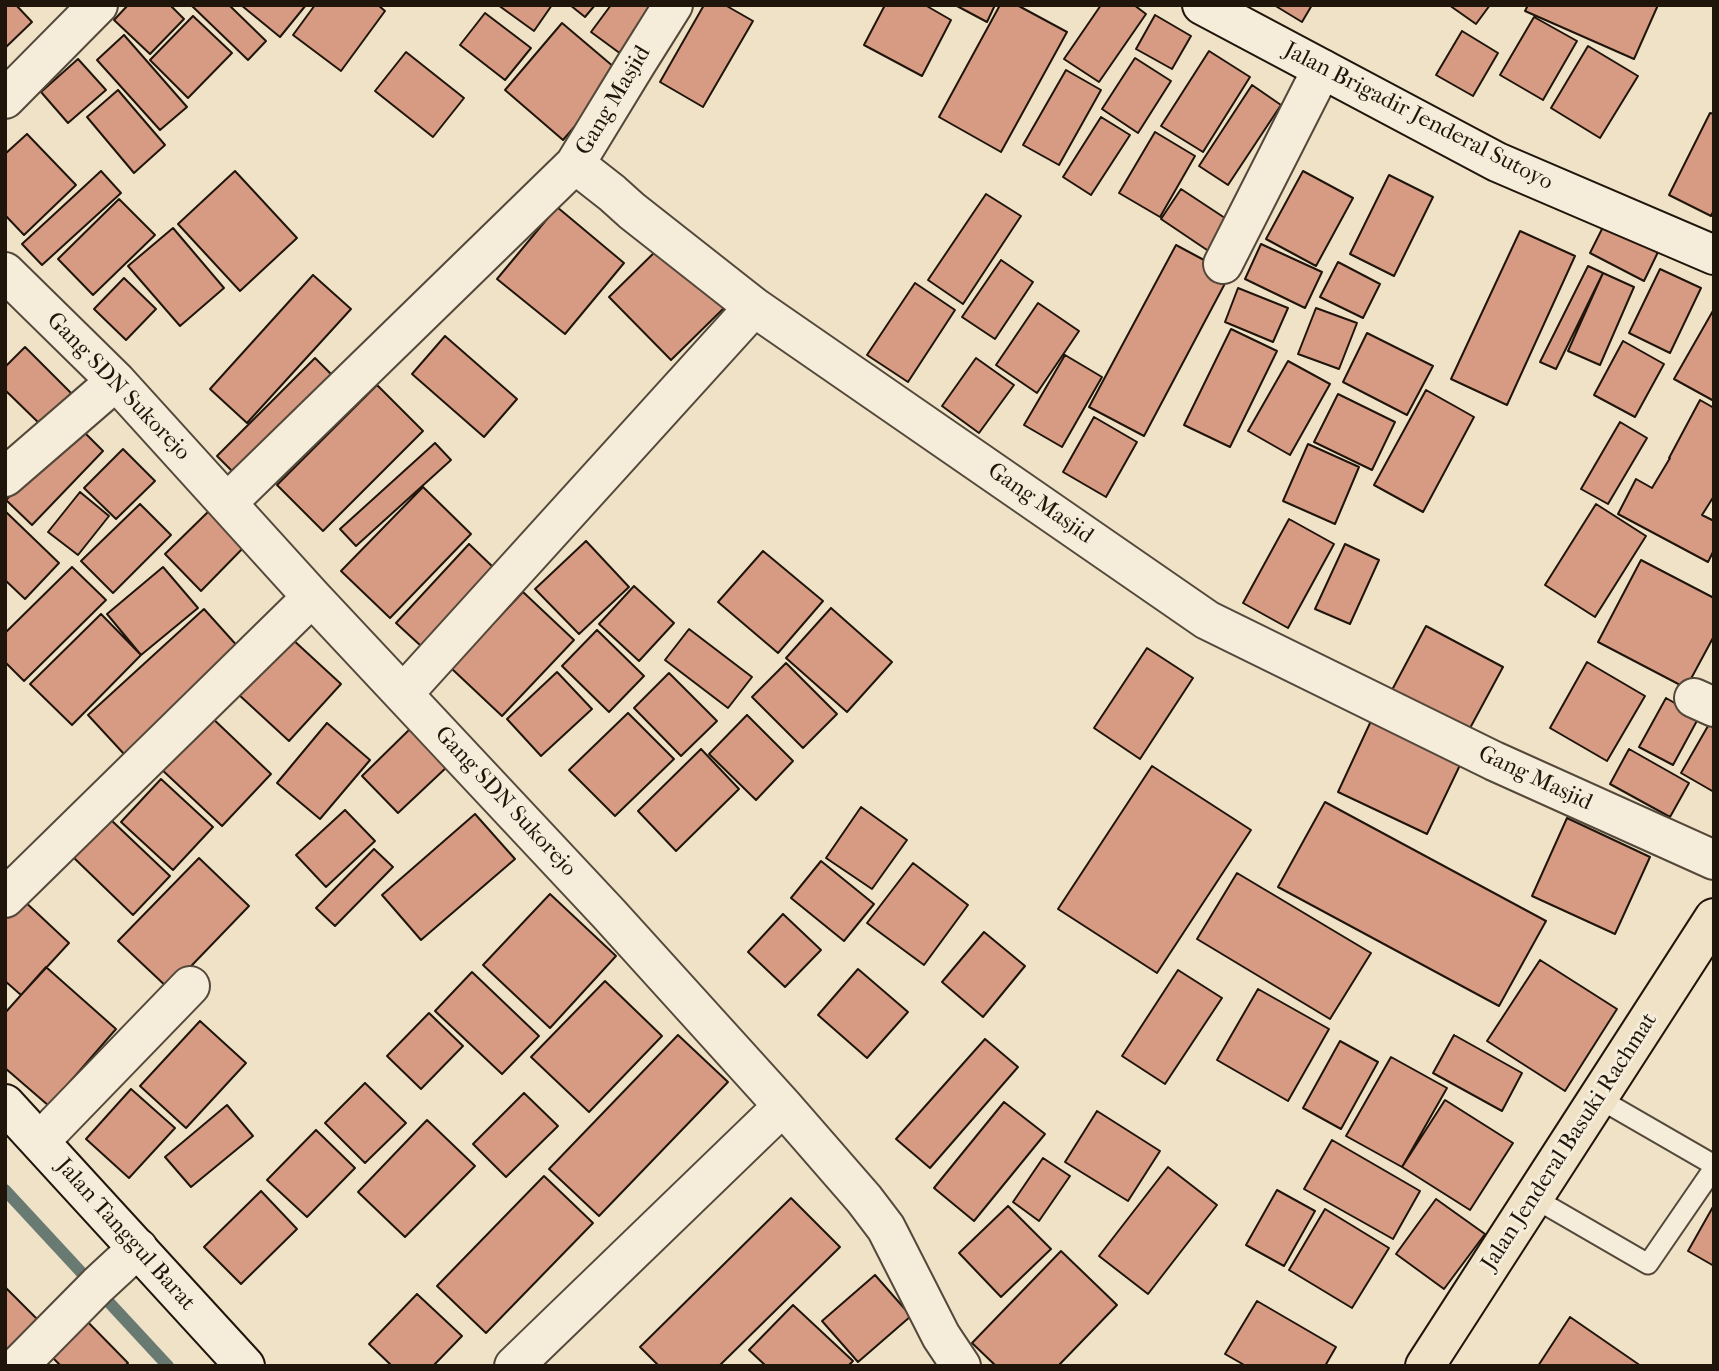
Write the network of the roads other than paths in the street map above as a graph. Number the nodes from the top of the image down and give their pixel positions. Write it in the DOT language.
graph roads {
  1 [pos="98,5"];
  2 [pos="674,5"];
  3 [pos="1202,5"];
  4 [pos="1322,69"];
  5 [pos="5,99"];
  6 [pos="575,164"];
  7 [pos="1714,255"];
  8 [pos="1223,264"];
  9 [pos="5,272"];
  10 [pos="754,307"];
  11 [pos="116,381"];
  12 [pos="5,477"];
  13 [pos="227,503"];
  14 [pos="312,597"];
  15 [pos="403,694"];
  16 [pos="1714,860"];
  17 [pos="5,898"];
  18 [pos="1714,918"];
  19 [pos="190,986"];
  20 [pos="1598,1098"];
  21 [pos="5,1104"];
  22 [pos="783,1106"];
  23 [pos="40,1141"];
  24 [pos="1714,1167"];
  25 [pos="1534,1198"];
  26 [pos="138,1248"];
  27 [pos="18,1366"];
  28 [pos="245,1366"];
  29 [pos="514,1366"];
  30 [pos="961,1366"];
  31 [pos="1425,1366"];
  1 -- 5 [label="street"];
  2 -- 6 [label="street, Gang Masjid"];
  3 -- 4 [label="street, Jalan Brigadir Jenderal Sutoyo"];
  4 -- 7 [label="street, Jalan Brigadir Jenderal Sutoyo"];
  4 -- 8 [label="street"];
  6 -- 10 [label="street, Gang Masjid"];
  6 -- 13 [label="street"];
  9 -- 11 [label="street, Gang SDN Sukorejo"];
  10 -- 15 [label="street"];
  10 -- 16 [label="street, Gang Masjid"];
  11 -- 12 [label="street"];
  11 -- 13 [label="street, Gang SDN Sukorejo"];
  13 -- 14 [label="street, Gang SDN Sukorejo"];
  14 -- 15 [label="street, Gang SDN Sukorejo"];
  14 -- 17 [label="street"];
  15 -- 22 [label="street, Gang SDN Sukorejo"];
  18 -- 20 [label="main road, Jalan Jenderal Basuki Rachmat"];
  19 -- 23 [label="street"];
  20 -- 24 [label="lane"];
  20 -- 25 [label="main road, Jalan Jenderal Basuki Rachmat"];
  21 -- 23 [label="street, Jalan Tanggul Barat"];
  22 -- 29 [label="street"];
  22 -- 30 [label="street, Gang SDN Sukorejo"];
  23 -- 26 [label="street, Jalan Tanggul Barat"];
  24 -- 25 [label="lane"];
  25 -- 31 [label="main road, Jalan Jenderal Basuki Rachmat"];
  26 -- 27 [label="street"];
  26 -- 28 [label="street, Jalan Tanggul Barat"];
}
